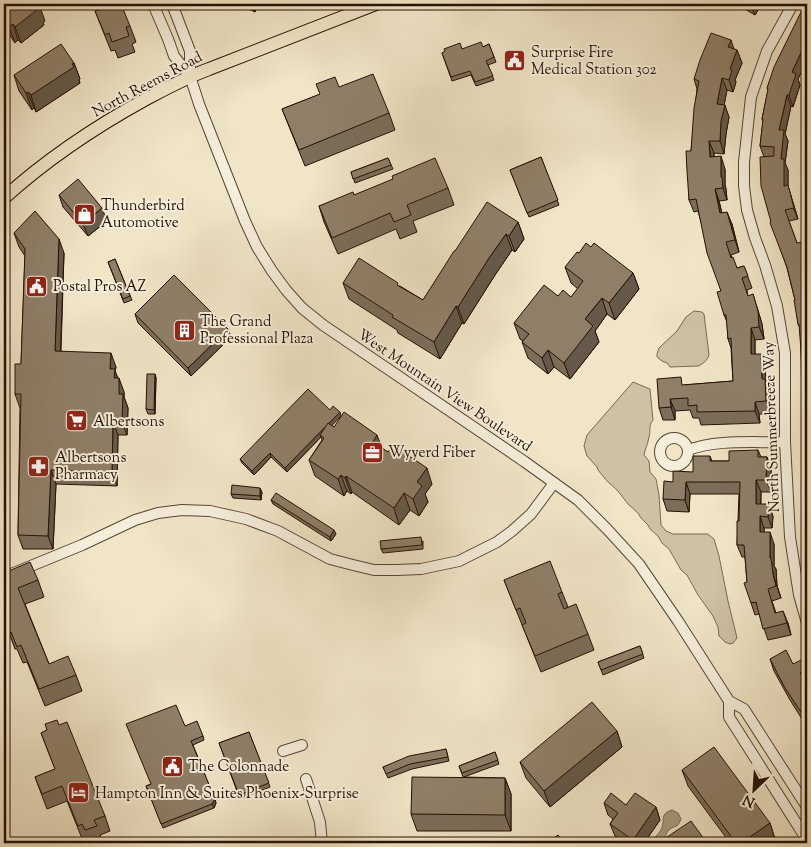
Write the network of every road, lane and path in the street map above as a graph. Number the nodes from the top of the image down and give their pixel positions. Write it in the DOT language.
graph roads {
  1 [pos="153,4"];
  2 [pos="172,4"];
  3 [pos="376,4"];
  4 [pos="793,4"];
  5 [pos="190,76"];
  6 [pos="4,198"];
  7 [pos="785,442"];
  8 [pos="689,450"];
  9 [pos="554,483"];
  10 [pos="4,577"];
  11 [pos="807,623"];
  12 [pos="729,701"];
  13 [pos="302,745"];
  14 [pos="283,751"];
  15 [pos="306,779"];
  16 [pos="807,807"];
  17 [pos="807,840"];
  18 [pos="322,843"];
  1 -- 5 [label="street, West Mountain View Boulevard"];
  2 -- 5 [label="street, West Mountain View Boulevard"];
  3 -- 5 [label="main road, North Reems Road"];
  4 -- 7 [label="street, North Summerbreeze Way"];
  5 -- 6 [label="main road, North Reems Road"];
  5 -- 9 [label="street, West Mountain View Boulevard"];
  7 -- 8 [label="street"];
  7 -- 11 [label="street, North Summerbreeze Way"];
  9 -- 10 [label="street"];
  9 -- 12 [label="street, West Mountain View Boulevard"];
  12 -- 16 [label="street, West Mountain View Boulevard"];
  12 -- 17 [label="street, West Mountain View Boulevard"];
  13 -- 14 [label="street"];
  15 -- 18 [label="street"];
}
